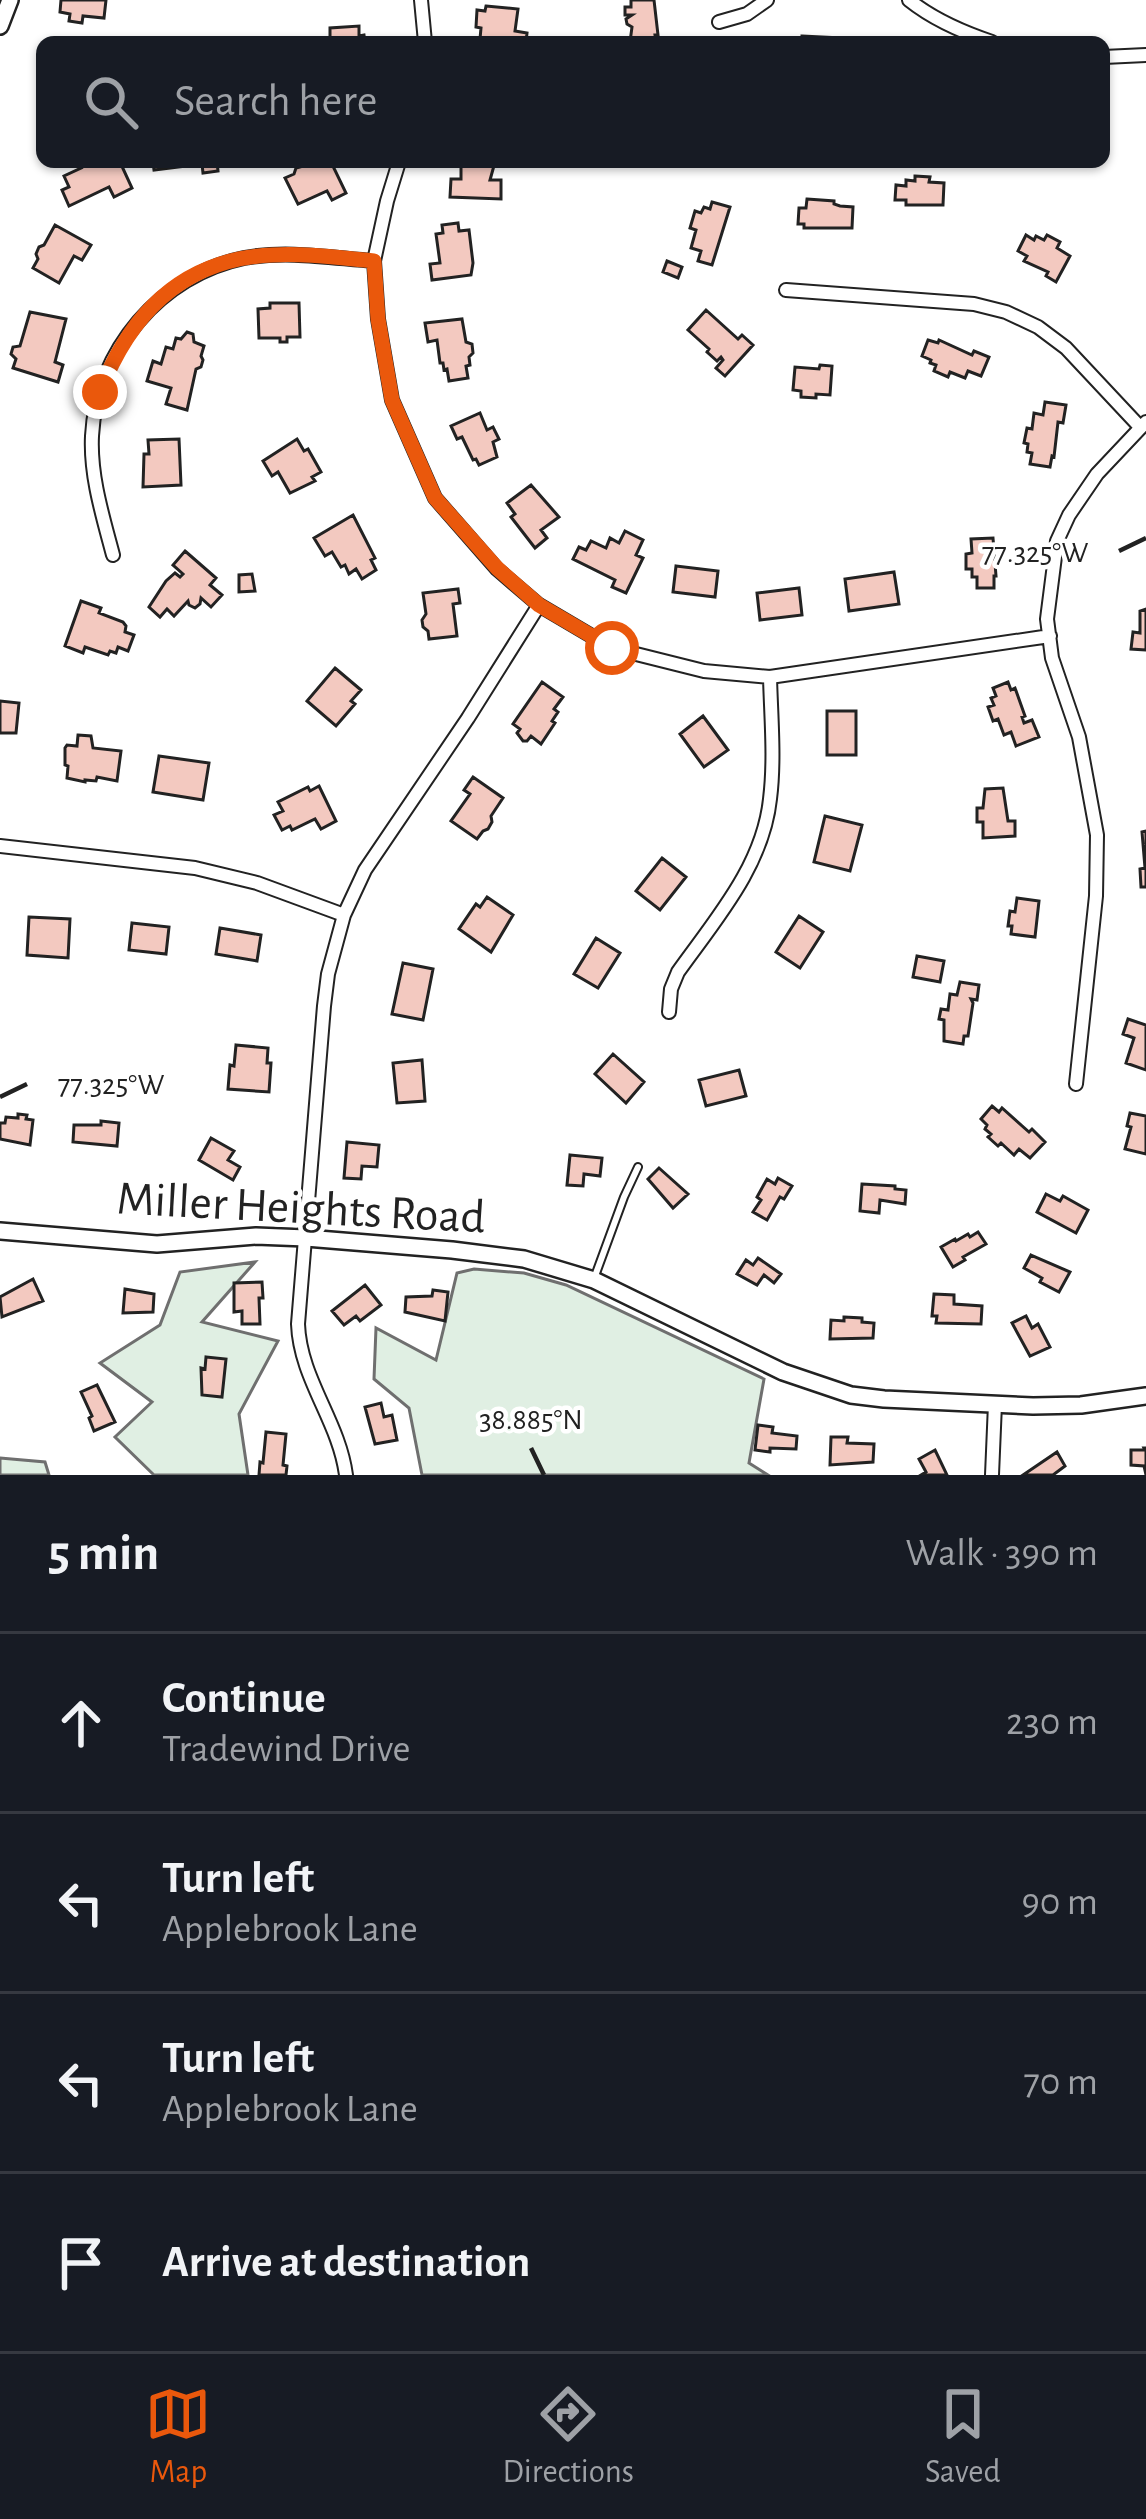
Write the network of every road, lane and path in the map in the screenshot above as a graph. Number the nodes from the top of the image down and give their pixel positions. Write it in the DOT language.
graph roads {
  1 [pos="10,0"];
  2 [pos="421,0"];
  3 [pos="767,0"];
  4 [pos="909,0"];
  5 [pos="719,22"];
  6 [pos="0,26"];
  7 [pos="424,36"];
  8 [pos="974,36"];
  9 [pos="1146,55"];
  10 [pos="1110,57"];
  11 [pos="397,168"];
  12 [pos="374,261"];
  13 [pos="786,290"];
  14 [pos="1143,425"];
  15 [pos="112,555"];
  16 [pos="539,605"];
  17 [pos="1050,636"];
  18 [pos="770,677"];
  19 [pos="0,846"];
  20 [pos="344,915"];
  21 [pos="669,1012"];
  22 [pos="1076,1084"];
  23 [pos="638,1167"];
  24 [pos="0,1232"];
  25 [pos="306,1238"];
  26 [pos="594,1280"];
  27 [pos="1146,1396"];
  28 [pos="995,1404"];
  29 [pos="346,1475"];
  30 [pos="992,1475"];
  1 -- 6 [label="street"];
  2 -- 7 [label="street"];
  3 -- 5 [label="street"];
  4 -- 8 [label="street"];
  9 -- 10 [label="street"];
  11 -- 12 [label="street"];
  12 -- 15 [label="street"];
  12 -- 16 [label="street"];
  13 -- 14 [label="street"];
  14 -- 17 [label="street"];
  16 -- 18 [label="street"];
  16 -- 20 [label="street"];
  17 -- 18 [label="street"];
  17 -- 22 [label="street"];
  18 -- 21 [label="street"];
  19 -- 20 [label="street"];
  20 -- 25 [label="street"];
  23 -- 26 [label="lane"];
  24 -- 25 [label="street, Miller Heights Road"];
  25 -- 26 [label="street, Miller Heights Road"];
  25 -- 29 [label="street"];
  26 -- 28 [label="street, Miller Heights Road"];
  27 -- 28 [label="street, Miller Heights Road"];
  28 -- 30 [label="street"];
}
